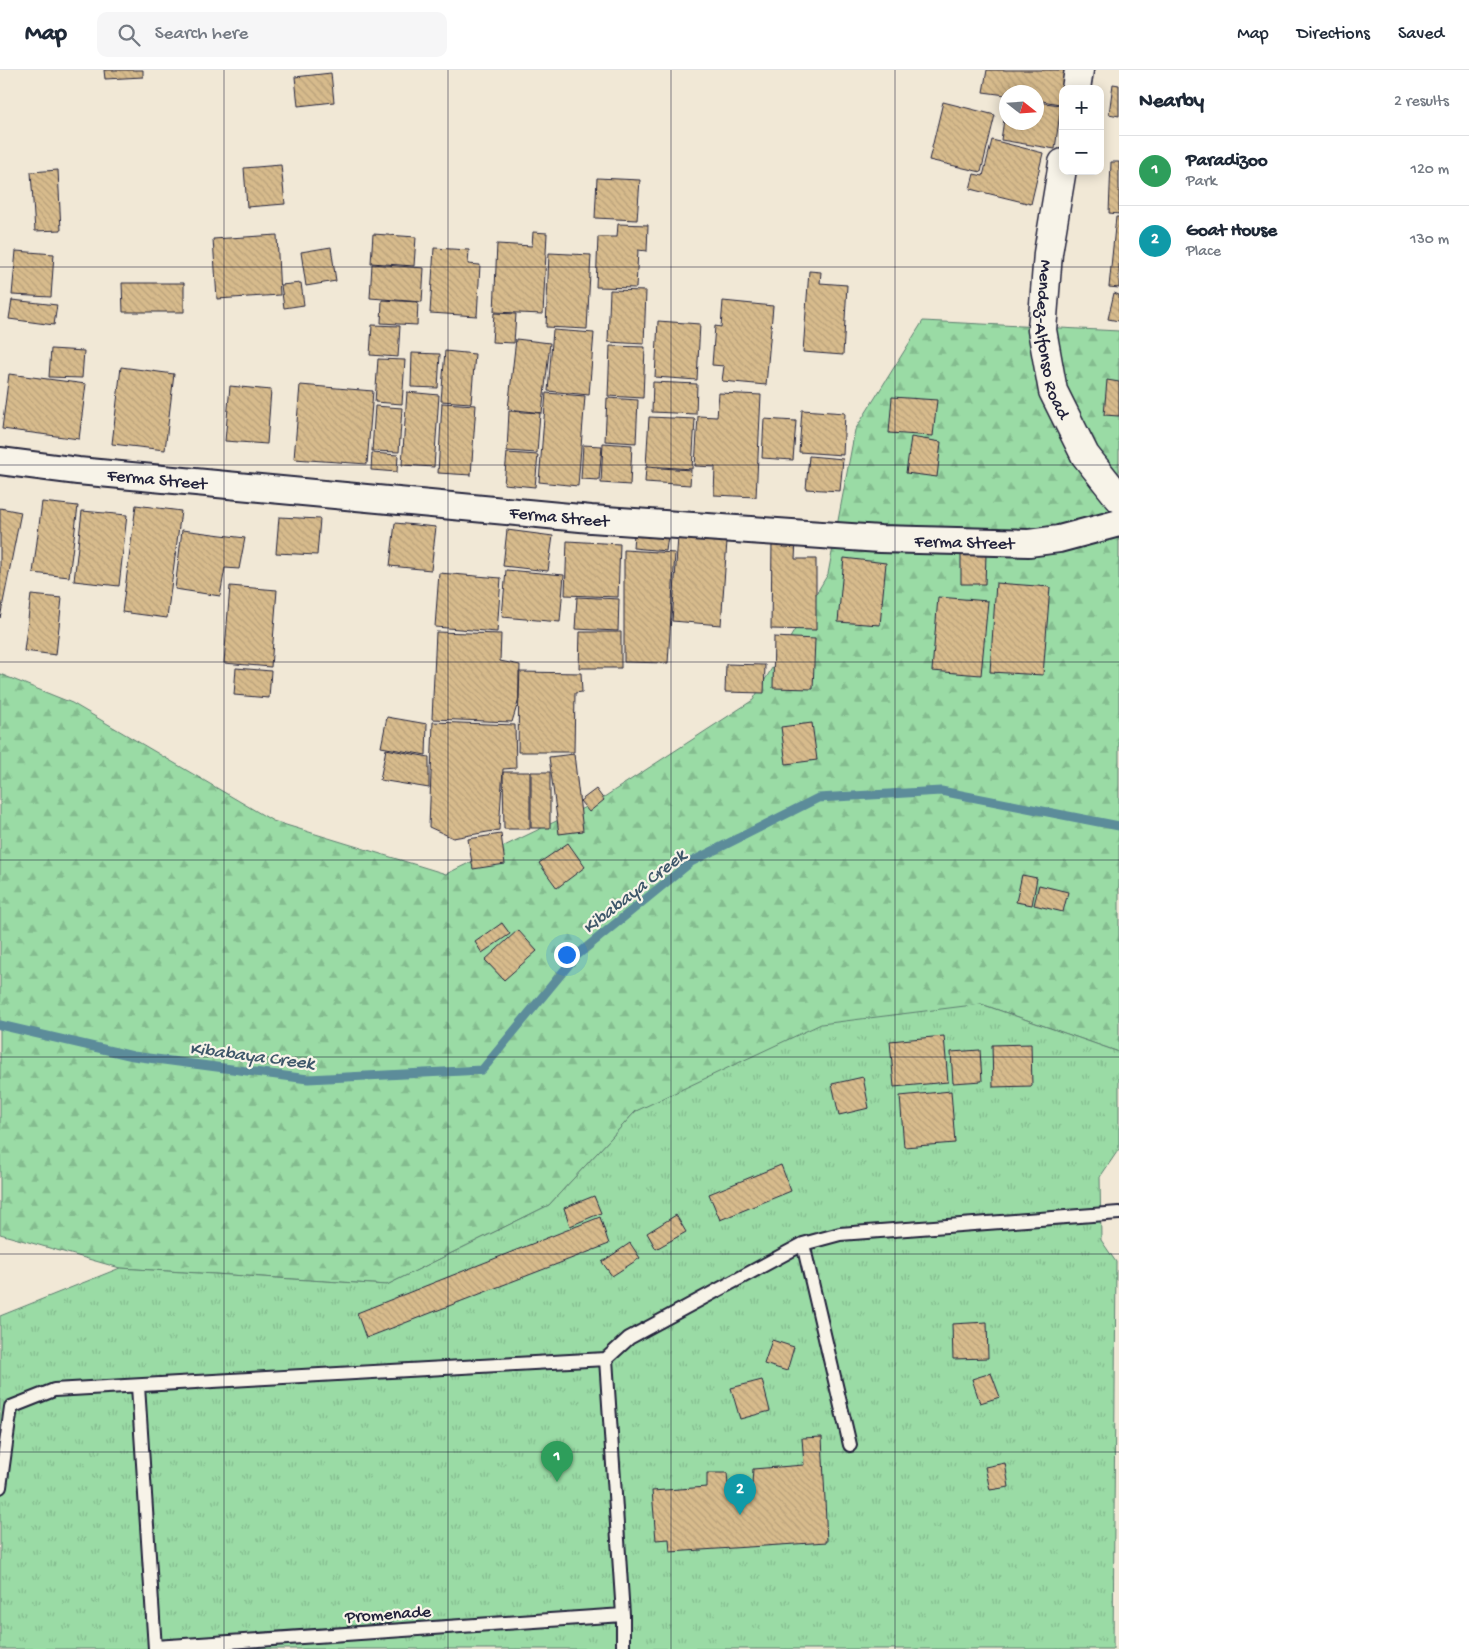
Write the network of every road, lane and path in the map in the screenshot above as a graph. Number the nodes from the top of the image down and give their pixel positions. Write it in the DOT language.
graph roads {
  1 [pos="1079,70"];
  2 [pos="1077,85"];
  3 [pos="1061,175"];
  4 [pos="0,461"];
  5 [pos="1119,498"];
  6 [pos="1119,523"];
  7 [pos="1119,1213"];
  8 [pos="803,1244"];
  9 [pos="606,1359"];
  10 [pos="138,1386"];
  11 [pos="850,1445"];
  12 [pos="0,1487"];
  13 [pos="623,1615"];
  14 [pos="155,1648"];
  15 [pos="623,1649"];
  1 -- 2 [label="main road"];
  3 -- 5 [label="main road, Mendez-Alfonso Road"];
  4 -- 6 [label="street, Ferma Street"];
  7 -- 8 [label="lane"];
  8 -- 9 [label="lane"];
  8 -- 11 [label="lane"];
  9 -- 10 [label="lane"];
  9 -- 13 [label="lane"];
  10 -- 12 [label="lane"];
  10 -- 14 [label="lane"];
  13 -- 14 [label="lane, Promenade"];
  13 -- 15 [label="lane"];
}
